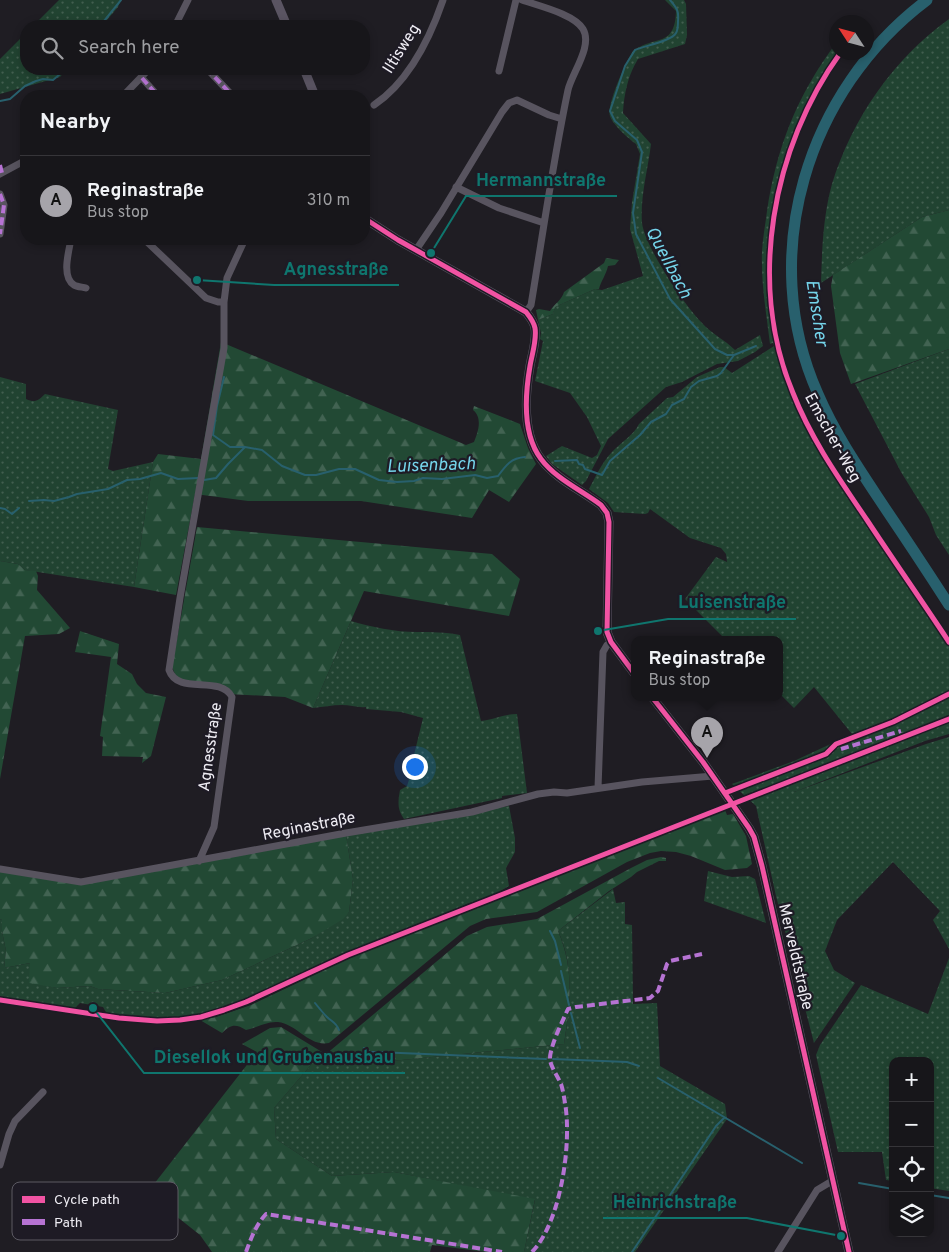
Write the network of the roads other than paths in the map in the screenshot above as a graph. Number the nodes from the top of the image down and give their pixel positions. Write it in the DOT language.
graph roads {
  1 [pos="188,0"];
  2 [pos="276,0"];
  3 [pos="443,0"];
  4 [pos="516,0"];
  5 [pos="522,0"];
  6 [pos="178,20"];
  7 [pos="284,20"];
  8 [pos="499,71"];
  9 [pos="144,75"];
  10 [pos="213,75"];
  11 [pos="306,75"];
  12 [pos="142,78"];
  13 [pos="129,90"];
  14 [pos="153,90"];
  15 [pos="224,90"];
  16 [pos="313,90"];
  17 [pos="374,105"];
  18 [pos="562,118"];
  19 [pos="20,163"];
  20 [pos="0,174"];
  21 [pos="456,188"];
  22 [pos="0,194"];
  23 [pos="370,222"];
  24 [pos="544,224"];
  25 [pos="0,234"];
  26 [pos="70,245"];
  27 [pos="150,245"];
  28 [pos="242,245"];
  29 [pos="416,250"];
  30 [pos="86,288"];
  31 [pos="224,302"];
  32 [pos="526,312"];
  33 [pos="611,642"];
  34 [pos="631,669"];
  35 [pos="655,701"];
  36 [pos="713,776"];
  37 [pos="598,788"];
  38 [pos="199,861"];
  39 [pos="0,869"];
  40 [pos="43,1092"];
  41 [pos="0,1165"];
  42 [pos="832,1181"];
  43 [pos="778,1252"];
  44 [pos="849,1252"];
  1 -- 6 [label="street"];
  2 -- 7 [label="main road"];
  3 -- 17 [label="street, Iltisweg"];
  4 -- 8 [label="street"];
  5 -- 18 [label="street"];
  9 -- 12 [label="street"];
  10 -- 15 [label="street"];
  11 -- 16 [label="main road"];
  12 -- 13 [label="street"];
  12 -- 14 [label="street"];
  18 -- 21 [label="street"];
  18 -- 24 [label="street"];
  19 -- 20 [label="street"];
  21 -- 24 [label="street"];
  21 -- 29 [label="street"];
  22 -- 25 [label="street"];
  23 -- 29 [label="main road"];
  24 -- 32 [label="street"];
  26 -- 30 [label="street"];
  27 -- 31 [label="street"];
  28 -- 31 [label="street, Agnesstraße"];
  29 -- 32 [label="main road"];
  31 -- 38 [label="street, Agnesstraße"];
  32 -- 33 [label="main road"];
  33 -- 34 [label="main road"];
  33 -- 37 [label="street"];
  35 -- 36 [label="main road, Merveldtstraße"];
  36 -- 37 [label="street, Reginastraße"];
  36 -- 42 [label="main road, Merveldtstraße"];
  37 -- 38 [label="street, Reginastraße"];
  38 -- 39 [label="street, Reginastraße"];
  40 -- 41 [label="street"];
  42 -- 43 [label="street"];
  42 -- 44 [label="main road, Merveldtstraße"];
}
